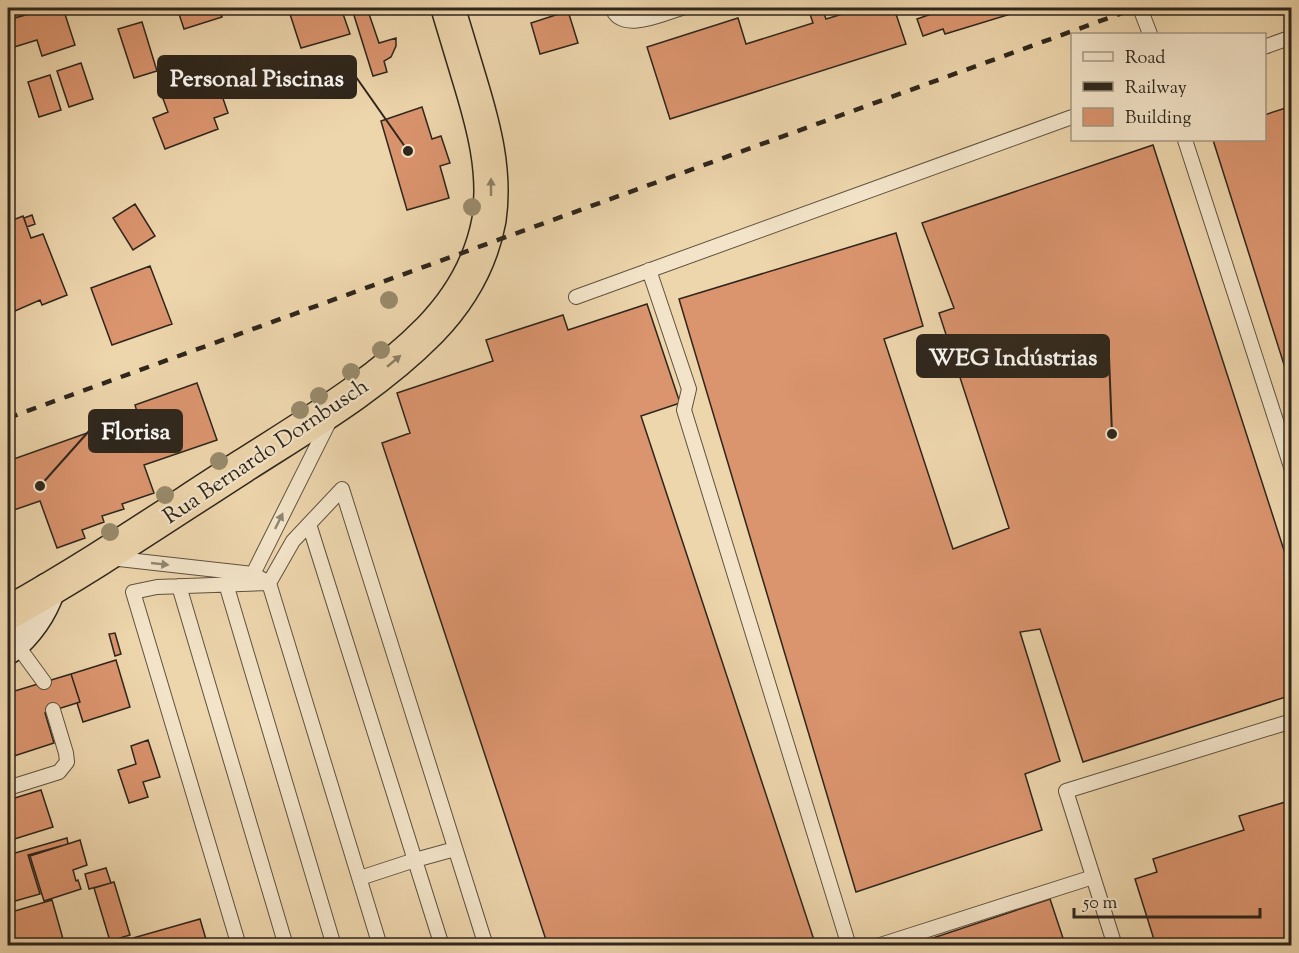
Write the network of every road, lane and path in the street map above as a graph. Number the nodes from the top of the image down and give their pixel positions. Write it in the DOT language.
graph roads {
  1 [pos="448,8"];
  2 [pos="612,8"];
  3 [pos="682,8"];
  4 [pos="1140,8"];
  5 [pos="1150,33"];
  6 [pos="1292,38"];
  7 [pos="1266,46"];
  8 [pos="1071,117"];
  9 [pos="1185,141"];
  10 [pos="649,270"];
  11 [pos="576,297"];
  12 [pos="337,405"];
  13 [pos="1292,470"];
  14 [pos="309,524"];
  15 [pos="102,558"];
  16 [pos="253,574"];
  17 [pos="8,581"];
  18 [pos="269,583"];
  19 [pos="226,584"];
  20 [pos="179,586"];
  21 [pos="48,590"];
  22 [pos="10,633"];
  23 [pos="44,682"];
  24 [pos="53,710"];
  25 [pos="1292,721"];
  26 [pos="8,788"];
  27 [pos="455,849"];
  28 [pos="415,860"];
  29 [pos="1094,877"];
  30 [pos="360,878"];
  31 [pos="239,945"];
  32 [pos="286,945"];
  33 [pos="334,945"];
  34 [pos="380,945"];
  35 [pos="442,945"];
  36 [pos="486,945"];
  37 [pos="849,945"];
  38 [pos="877,945"];
  39 [pos="1116,945"];
  12 -- 1 [label="highway, Rua Bernardo Dornbusch, one-way"];
  2 -- 3 [label="lane"];
  4 -- 5 [label="lane"];
  6 -- 7 [label="lane"];
  8 -- 10 [label="lane"];
  9 -- 13 [label="lane"];
  10 -- 11 [label="lane"];
  10 -- 37 [label="lane"];
  12 -- 15 [label="highway, Rua Bernardo Dornbusch"];
  16 -- 12 [label="lane, one-way"];
  14 -- 18 [label="lane"];
  14 -- 27 [label="lane"];
  14 -- 28 [label="lane"];
  15 -- 16 [label="lane, one-way"];
  15 -- 21 [label="highway, Rua Bernardo Dornbusch"];
  16 -- 18 [label="lane"];
  17 -- 21 [label="highway"];
  18 -- 19 [label="lane"];
  18 -- 30 [label="lane"];
  19 -- 20 [label="lane"];
  19 -- 33 [label="lane"];
  20 -- 31 [label="lane"];
  20 -- 32 [label="lane"];
  21 -- 22 [label="highway, Rua Bernardo Dornbusch"];
  22 -- 23 [label="lane"];
  24 -- 26 [label="lane"];
  25 -- 29 [label="lane"];
  27 -- 28 [label="lane"];
  27 -- 36 [label="lane"];
  28 -- 30 [label="lane"];
  28 -- 35 [label="lane"];
  29 -- 38 [label="lane"];
  29 -- 39 [label="lane"];
  30 -- 34 [label="lane"];
}
